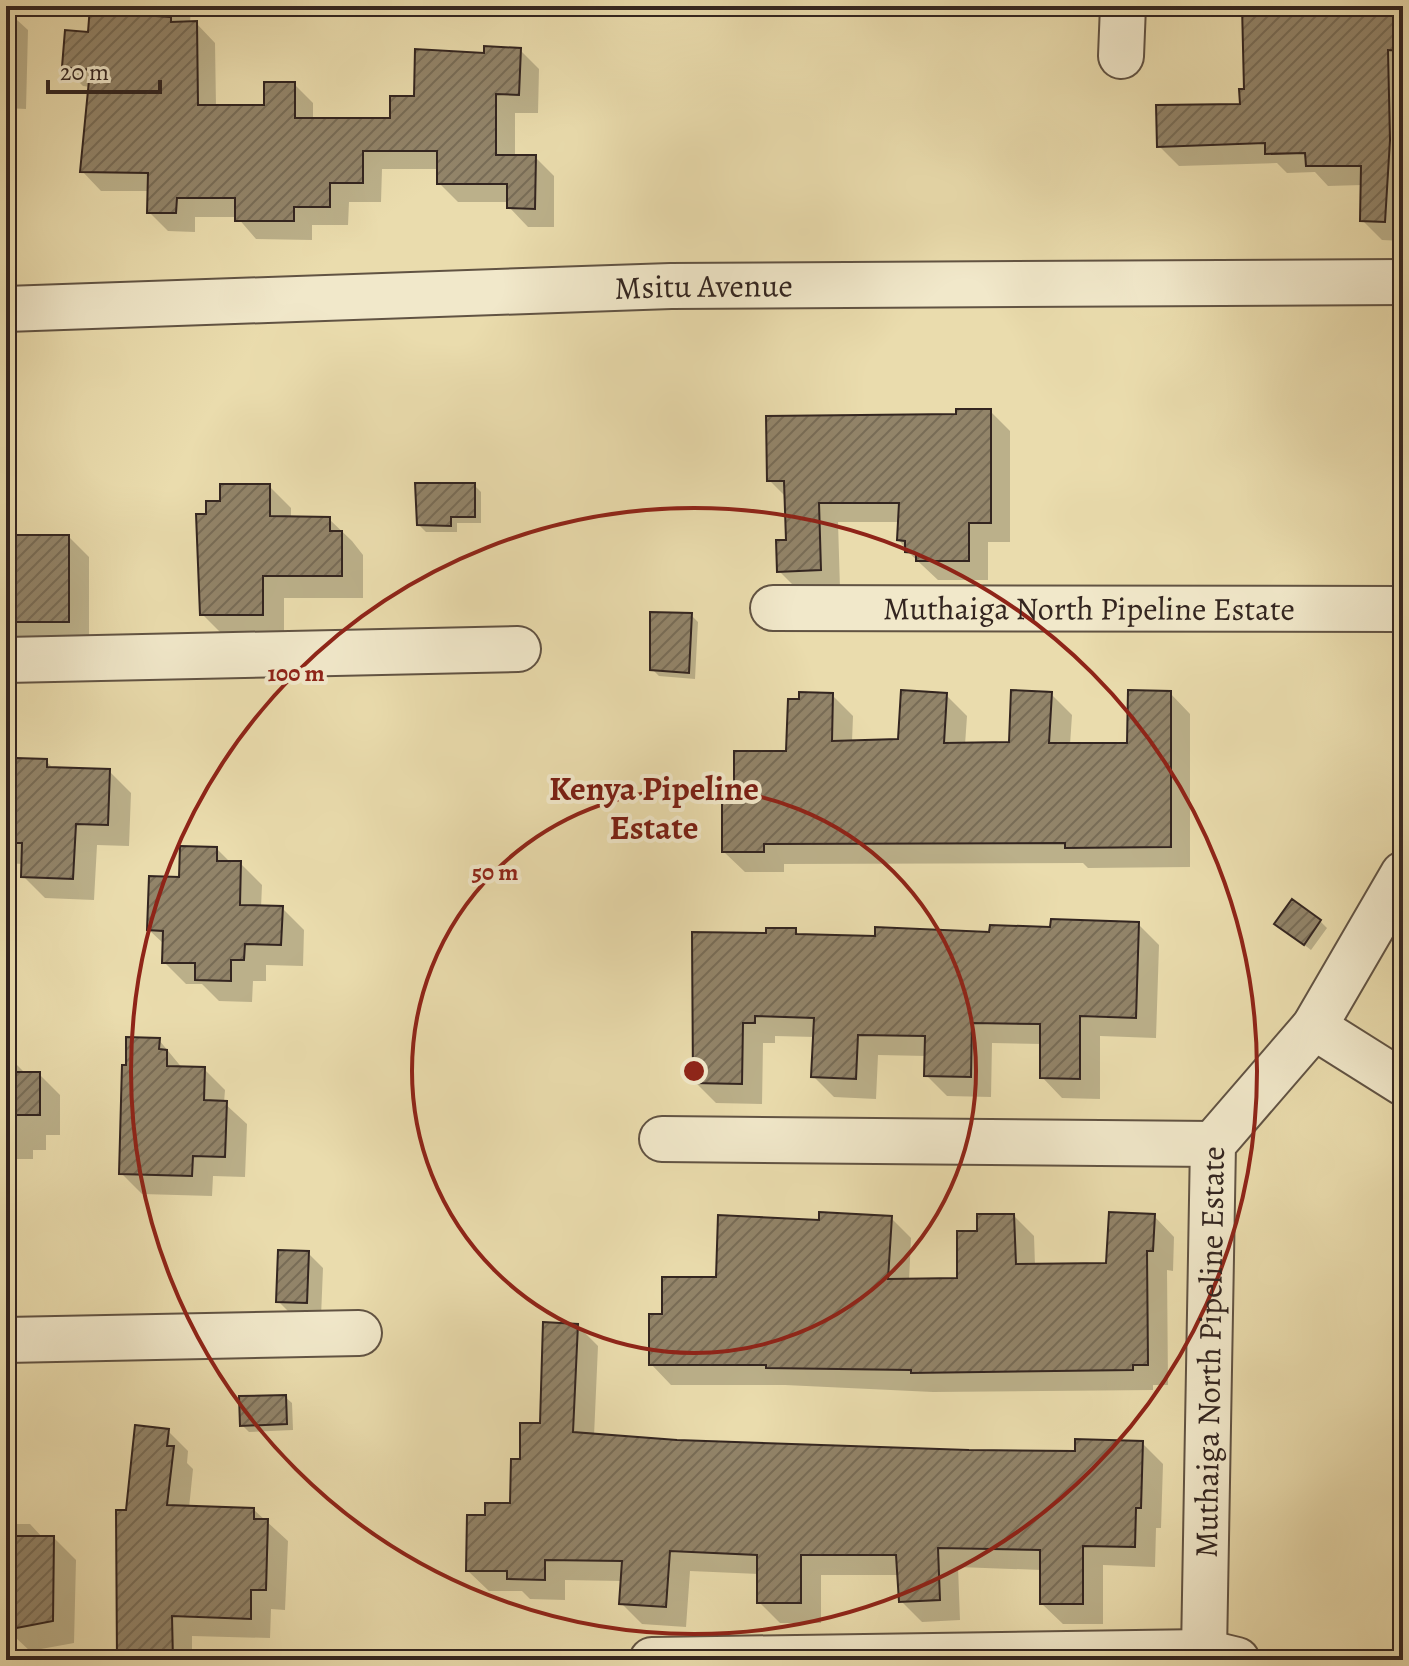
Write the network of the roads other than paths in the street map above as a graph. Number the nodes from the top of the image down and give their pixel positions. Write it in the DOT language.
graph roads {
  1 [pos="1123,6"];
  2 [pos="1121,56"];
  3 [pos="1403,282"];
  4 [pos="6,309"];
  5 [pos="773,608"];
  6 [pos="1403,609"];
  7 [pos="518,649"];
  8 [pos="6,660"];
  9 [pos="1403,874"];
  10 [pos="1314,1027"];
  11 [pos="1403,1083"];
  12 [pos="662,1139"];
  13 [pos="1213,1144"];
  14 [pos="359,1333"];
  15 [pos="6,1340"];
  16 [pos="1220,1656"];
  17 [pos="652,1660"];
  1 -- 2 [label="street"];
  3 -- 4 [label="street, Msitu Avenue"];
  5 -- 6 [label="street, Muthaiga North Pipeline Estate"];
  7 -- 8 [label="street"];
  9 -- 10 [label="street, Muthaiga North Pipeline Estate"];
  10 -- 11 [label="street"];
  10 -- 13 [label="street, Muthaiga North Pipeline Estate"];
  12 -- 13 [label="street"];
  13 -- 16 [label="street, Muthaiga North Pipeline Estate"];
  14 -- 15 [label="street"];
  16 -- 17 [label="street"];
}
